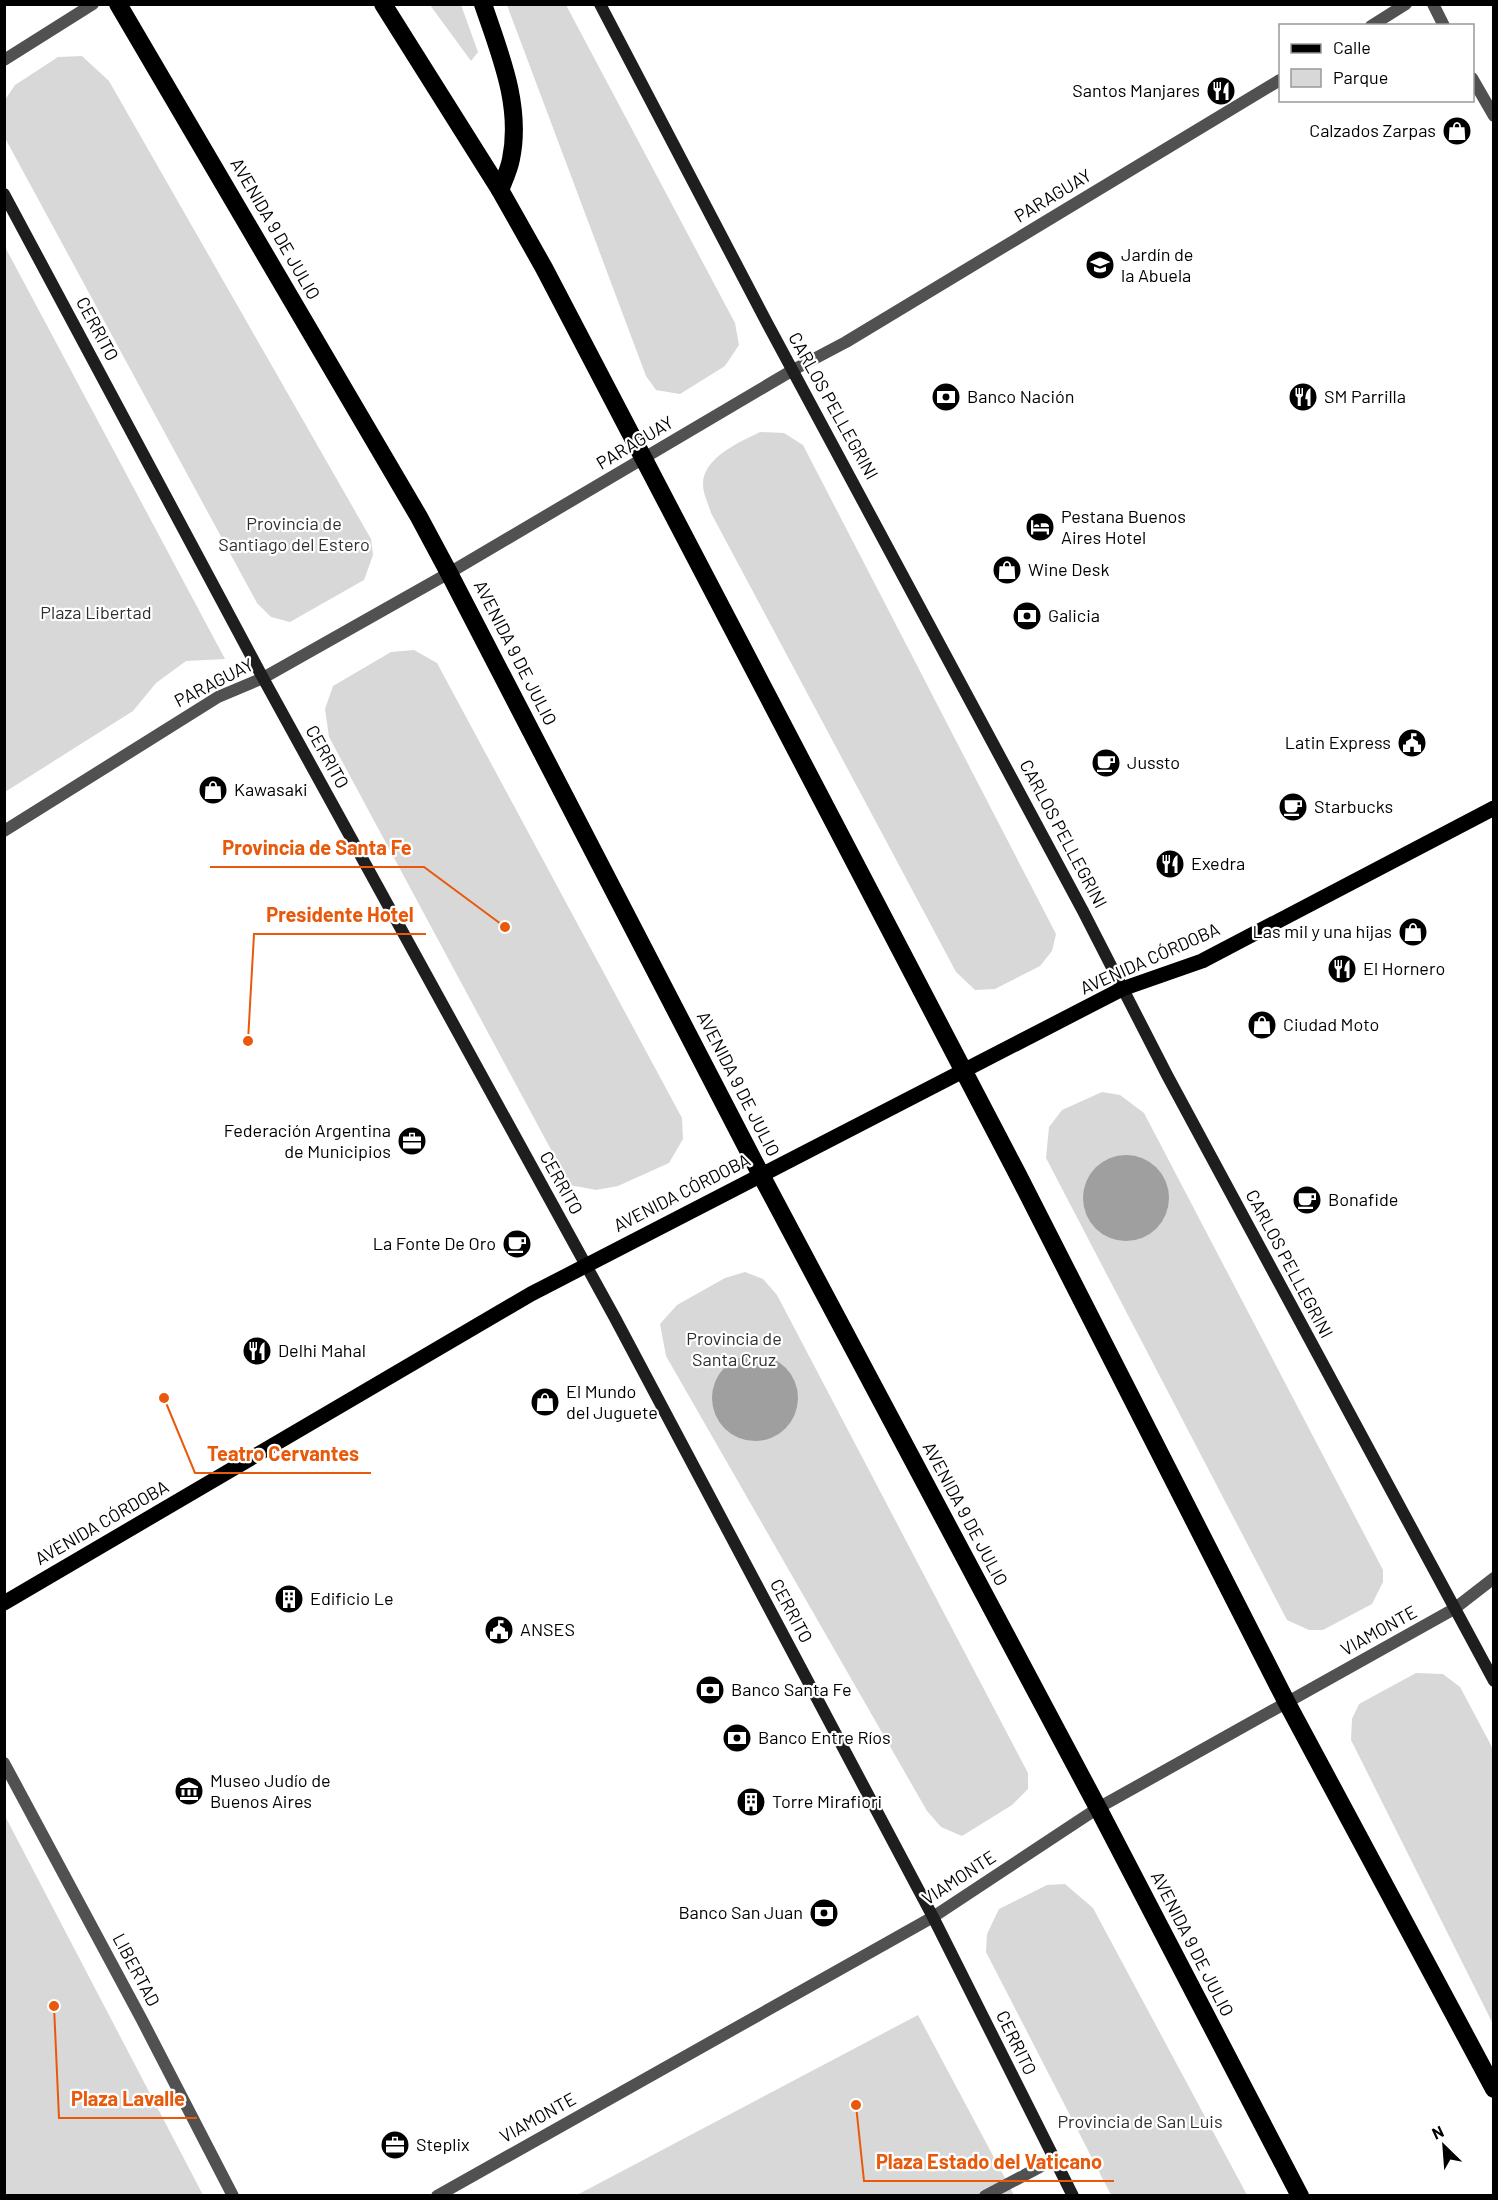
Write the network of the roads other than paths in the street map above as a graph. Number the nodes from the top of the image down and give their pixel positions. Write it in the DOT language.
graph roads {
  1 [pos="93,4"];
  2 [pos="118,4"];
  3 [pos="383,4"];
  4 [pos="483,4"];
  5 [pos="600,4"];
  6 [pos="1406,4"];
  7 [pos="1433,4"];
  8 [pos="1374,24"];
  9 [pos="1443,24"];
  10 [pos="4,60"];
  11 [pos="1474,80"];
  12 [pos="1279,81"];
  13 [pos="1494,116"];
  14 [pos="500,190"];
  15 [pos="4,194"];
  16 [pos="794,370"];
  17 [pos="644,459"];
  18 [pos="449,573"];
  19 [pos="263,678"];
  20 [pos="1494,808"];
  21 [pos="4,831"];
  22 [pos="1122,989"];
  23 [pos="964,1072"];
  24 [pos="761,1174"];
  25 [pos="586,1265"];
  26 [pos="1494,1578"];
  27 [pos="4,1603"];
  28 [pos="1454,1610"];
  29 [pos="1494,1681"];
  30 [pos="1287,1703"];
  31 [pos="4,1762"];
  32 [pos="1098,1808"];
  33 [pos="933,1917"];
  34 [pos="1494,2089"];
  35 [pos="1053,2160"];
  36 [pos="233,2196"];
  37 [pos="437,2196"];
  38 [pos="985,2196"];
  39 [pos="1073,2196"];
  40 [pos="1300,2196"];
  1 -- 10 [label="street"];
  2 -- 18 [label="highway, AVENIDA 9 DE JULIO"];
  3 -- 14 [label="highway"];
  4 -- 14 [label="highway"];
  5 -- 16 [label="street, CARLOS PELLEGRINI"];
  6 -- 8 [label="street"];
  7 -- 9 [label="street"];
  11 -- 13 [label="street"];
  12 -- 16 [label="street, PARAGUAY"];
  14 -- 17 [label="highway"];
  15 -- 19 [label="street, CERRITO"];
  16 -- 17 [label="street, PARAGUAY"];
  16 -- 22 [label="street, CARLOS PELLEGRINI"];
  17 -- 18 [label="street, PARAGUAY"];
  17 -- 23 [label="highway"];
  18 -- 19 [label="street, PARAGUAY"];
  18 -- 24 [label="highway, AVENIDA 9 DE JULIO"];
  19 -- 21 [label="street, PARAGUAY"];
  19 -- 25 [label="street, CERRITO"];
  20 -- 22 [label="main road, AVENIDA CÓRDOBA"];
  22 -- 23 [label="main road, AVENIDA CÓRDOBA"];
  22 -- 28 [label="street, CARLOS PELLEGRINI"];
  23 -- 24 [label="main road, AVENIDA CÓRDOBA"];
  23 -- 30 [label="highway"];
  24 -- 25 [label="main road, AVENIDA CÓRDOBA"];
  24 -- 32 [label="highway, AVENIDA 9 DE JULIO"];
  25 -- 27 [label="main road, AVENIDA CÓRDOBA"];
  25 -- 33 [label="street, CERRITO"];
  26 -- 28 [label="street, VIAMONTE"];
  28 -- 29 [label="street, CARLOS PELLEGRINI"];
  28 -- 30 [label="street, VIAMONTE"];
  30 -- 32 [label="street, VIAMONTE"];
  30 -- 34 [label="highway"];
  31 -- 36 [label="street, LIBERTAD"];
  32 -- 33 [label="street, VIAMONTE"];
  32 -- 40 [label="highway, AVENIDA 9 DE JULIO"];
  33 -- 35 [label="street, CERRITO"];
  33 -- 37 [label="street, VIAMONTE"];
  35 -- 38 [label="street"];
  35 -- 39 [label="street, CERRITO"];
}
